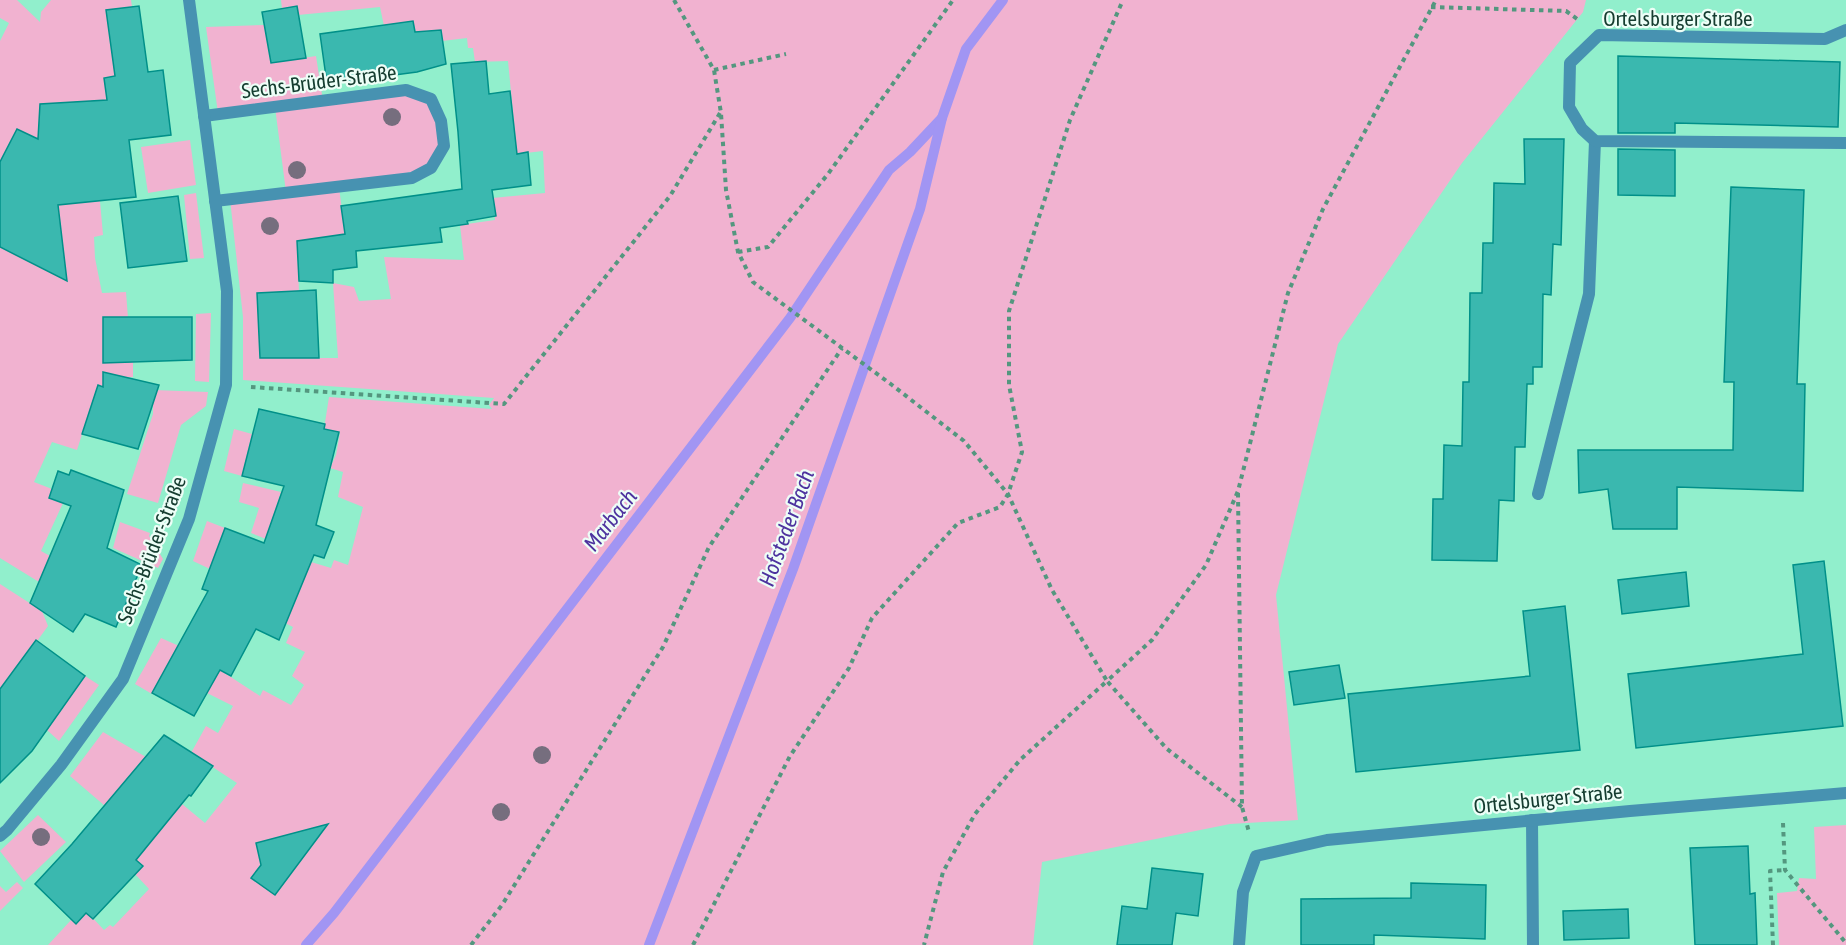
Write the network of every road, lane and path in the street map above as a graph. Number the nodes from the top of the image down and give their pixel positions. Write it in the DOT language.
graph roads {
  1 [pos="189,0"];
  2 [pos="674,0"];
  3 [pos="953,0"];
  4 [pos="1123,0"];
  5 [pos="1436,0"];
  6 [pos="1431,7"];
  7 [pos="1846,30"];
  8 [pos="1599,35"];
  9 [pos="786,54"];
  10 [pos="714,70"];
  11 [pos="721,113"];
  12 [pos="204,116"];
  13 [pos="1594,141"];
  14 [pos="1846,142"];
  15 [pos="215,201"];
  16 [pos="738,252"];
  17 [pos="842,348"];
  18 [pos="226,385"];
  19 [pos="1238,491"];
  20 [pos="1008,494"];
  21 [pos="1538,494"];
  22 [pos="1107,681"];
  23 [pos="1846,792"];
  24 [pos="1782,798"];
  25 [pos="1533,820"];
  26 [pos="0,836"];
  27 [pos="1785,870"];
  28 [pos="1846,943"];
  29 [pos="471,945"];
  30 [pos="693,945"];
  31 [pos="924,945"];
  32 [pos="1239,945"];
  33 [pos="1533,945"];
  34 [pos="1773,945"];
  1 -- 12 [label="street, Sechs-Brüder-Straße"];
  2 -- 10 [label="path"];
  3 -- 16 [label="path"];
  4 -- 20 [label="path"];
  5 -- 6 [label="path"];
  6 -- 8 [label="path"];
  6 -- 19 [label="path"];
  7 -- 8 [label="street, Ortelsburger Straße"];
  8 -- 13 [label="street, Ortelsburger Straße"];
  9 -- 10 [label="path"];
  10 -- 11 [label="path"];
  11 -- 16 [label="path"];
  11 -- 18 [label="path"];
  12 -- 15 [label="street, Sechs-Brüder-Straße"];
  12 -- 15 [label="street, Sechs-Brüder-Straße"];
  13 -- 14 [label="street"];
  13 -- 21 [label="street"];
  15 -- 18 [label="street, Sechs-Brüder-Straße"];
  16 -- 17 [label="path"];
  17 -- 20 [label="path"];
  17 -- 29 [label="path"];
  18 -- 26 [label="street, Sechs-Brüder-Straße"];
  19 -- 22 [label="path"];
  19 -- 22 [label="path"];
  20 -- 22 [label="path"];
  20 -- 30 [label="path"];
  22 -- 31 [label="path"];
  23 -- 24 [label="street, Ortelsburger Straße"];
  24 -- 25 [label="street, Ortelsburger Straße"];
  24 -- 27 [label="path"];
  25 -- 32 [label="street, Ortelsburger Straße"];
  25 -- 33 [label="street"];
  27 -- 28 [label="path"];
  27 -- 34 [label="path"];
}
